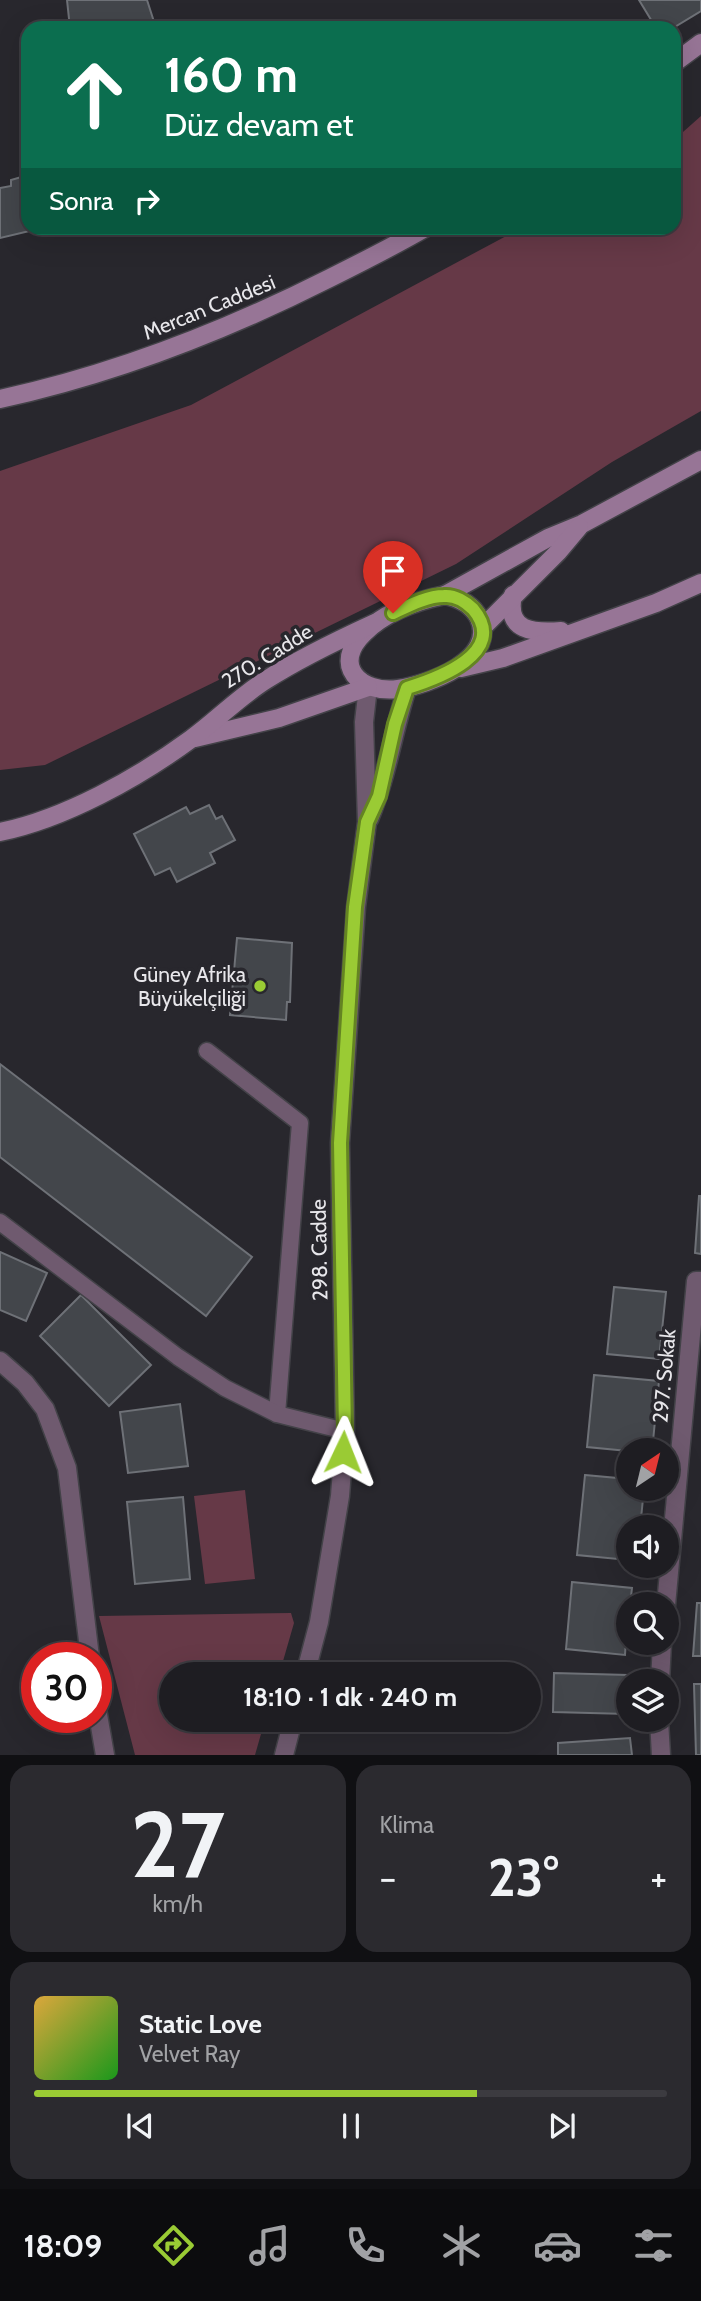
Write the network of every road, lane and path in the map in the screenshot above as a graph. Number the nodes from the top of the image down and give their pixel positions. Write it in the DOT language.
graph roads {
  1 [pos="701,43"];
  2 [pos="681,58"];
  3 [pos="413,235"];
  4 [pos="0,399"];
  5 [pos="701,460"];
  6 [pos="582,524"];
  7 [pos="701,583"];
  8 [pos="445,595"];
  9 [pos="513,595"];
  10 [pos="375,623"];
  11 [pos="482,628"];
  12 [pos="579,630"];
  13 [pos="456,670"];
  14 [pos="369,687"];
  15 [pos="407,688"];
  16 [pos="191,739"];
  17 [pos="367,822"];
  18 [pos="0,832"];
  19 [pos="207,1051"];
  20 [pos="0,1222"];
  21 [pos="701,1281"];
  22 [pos="0,1361"];
  23 [pos="277,1414"];
  24 [pos="345,1431"];
  25 [pos="667,1592"];
  26 [pos="88,1642"];
  27 [pos="308,1662"];
  28 [pos="290,1732"];
  29 [pos="660,1732"];
  30 [pos="101,1733"];
  31 [pos="105,1755"];
  32 [pos="284,1755"];
  33 [pos="661,1755"];
  1 -- 2 [label="main road"];
  3 -- 4 [label="main road, Mercan Caddesi"];
  5 -- 6 [label="main road, 270. Cadde"];
  6 -- 8 [label="main road, 270. Cadde"];
  6 -- 9 [label="main road, 270. Cadde"];
  7 -- 12 [label="main road, 270. Cadde"];
  8 -- 10 [label="main road, 270. Cadde"];
  8 -- 11 [label="main road"];
  9 -- 11 [label="main road, 270. Cadde"];
  9 -- 12 [label="main road, 270. Cadde"];
  10 -- 14 [label="main road, 270. Cadde"];
  10 -- 16 [label="main road, 270. Cadde"];
  11 -- 13 [label="main road, 270. Cadde"];
  12 -- 13 [label="main road, 270. Cadde"];
  13 -- 15 [label="main road, 270. Cadde"];
  14 -- 15 [label="main road, 270. Cadde"];
  14 -- 16 [label="main road, 270. Cadde"];
  14 -- 17 [label="street"];
  15 -- 17 [label="street"];
  16 -- 18 [label="main road, 270. Cadde"];
  17 -- 24 [label="street, 298. Cadde"];
  19 -- 23 [label="lane"];
  20 -- 23 [label="lane"];
  21 -- 25 [label="street, 297. Sokak"];
  22 -- 26 [label="street"];
  23 -- 24 [label="lane"];
  24 -- 27 [label="street, 298. Cadde"];
  28 -- 32 [label="street"];
  29 -- 33 [label="street"];
  30 -- 31 [label="street"];
}
